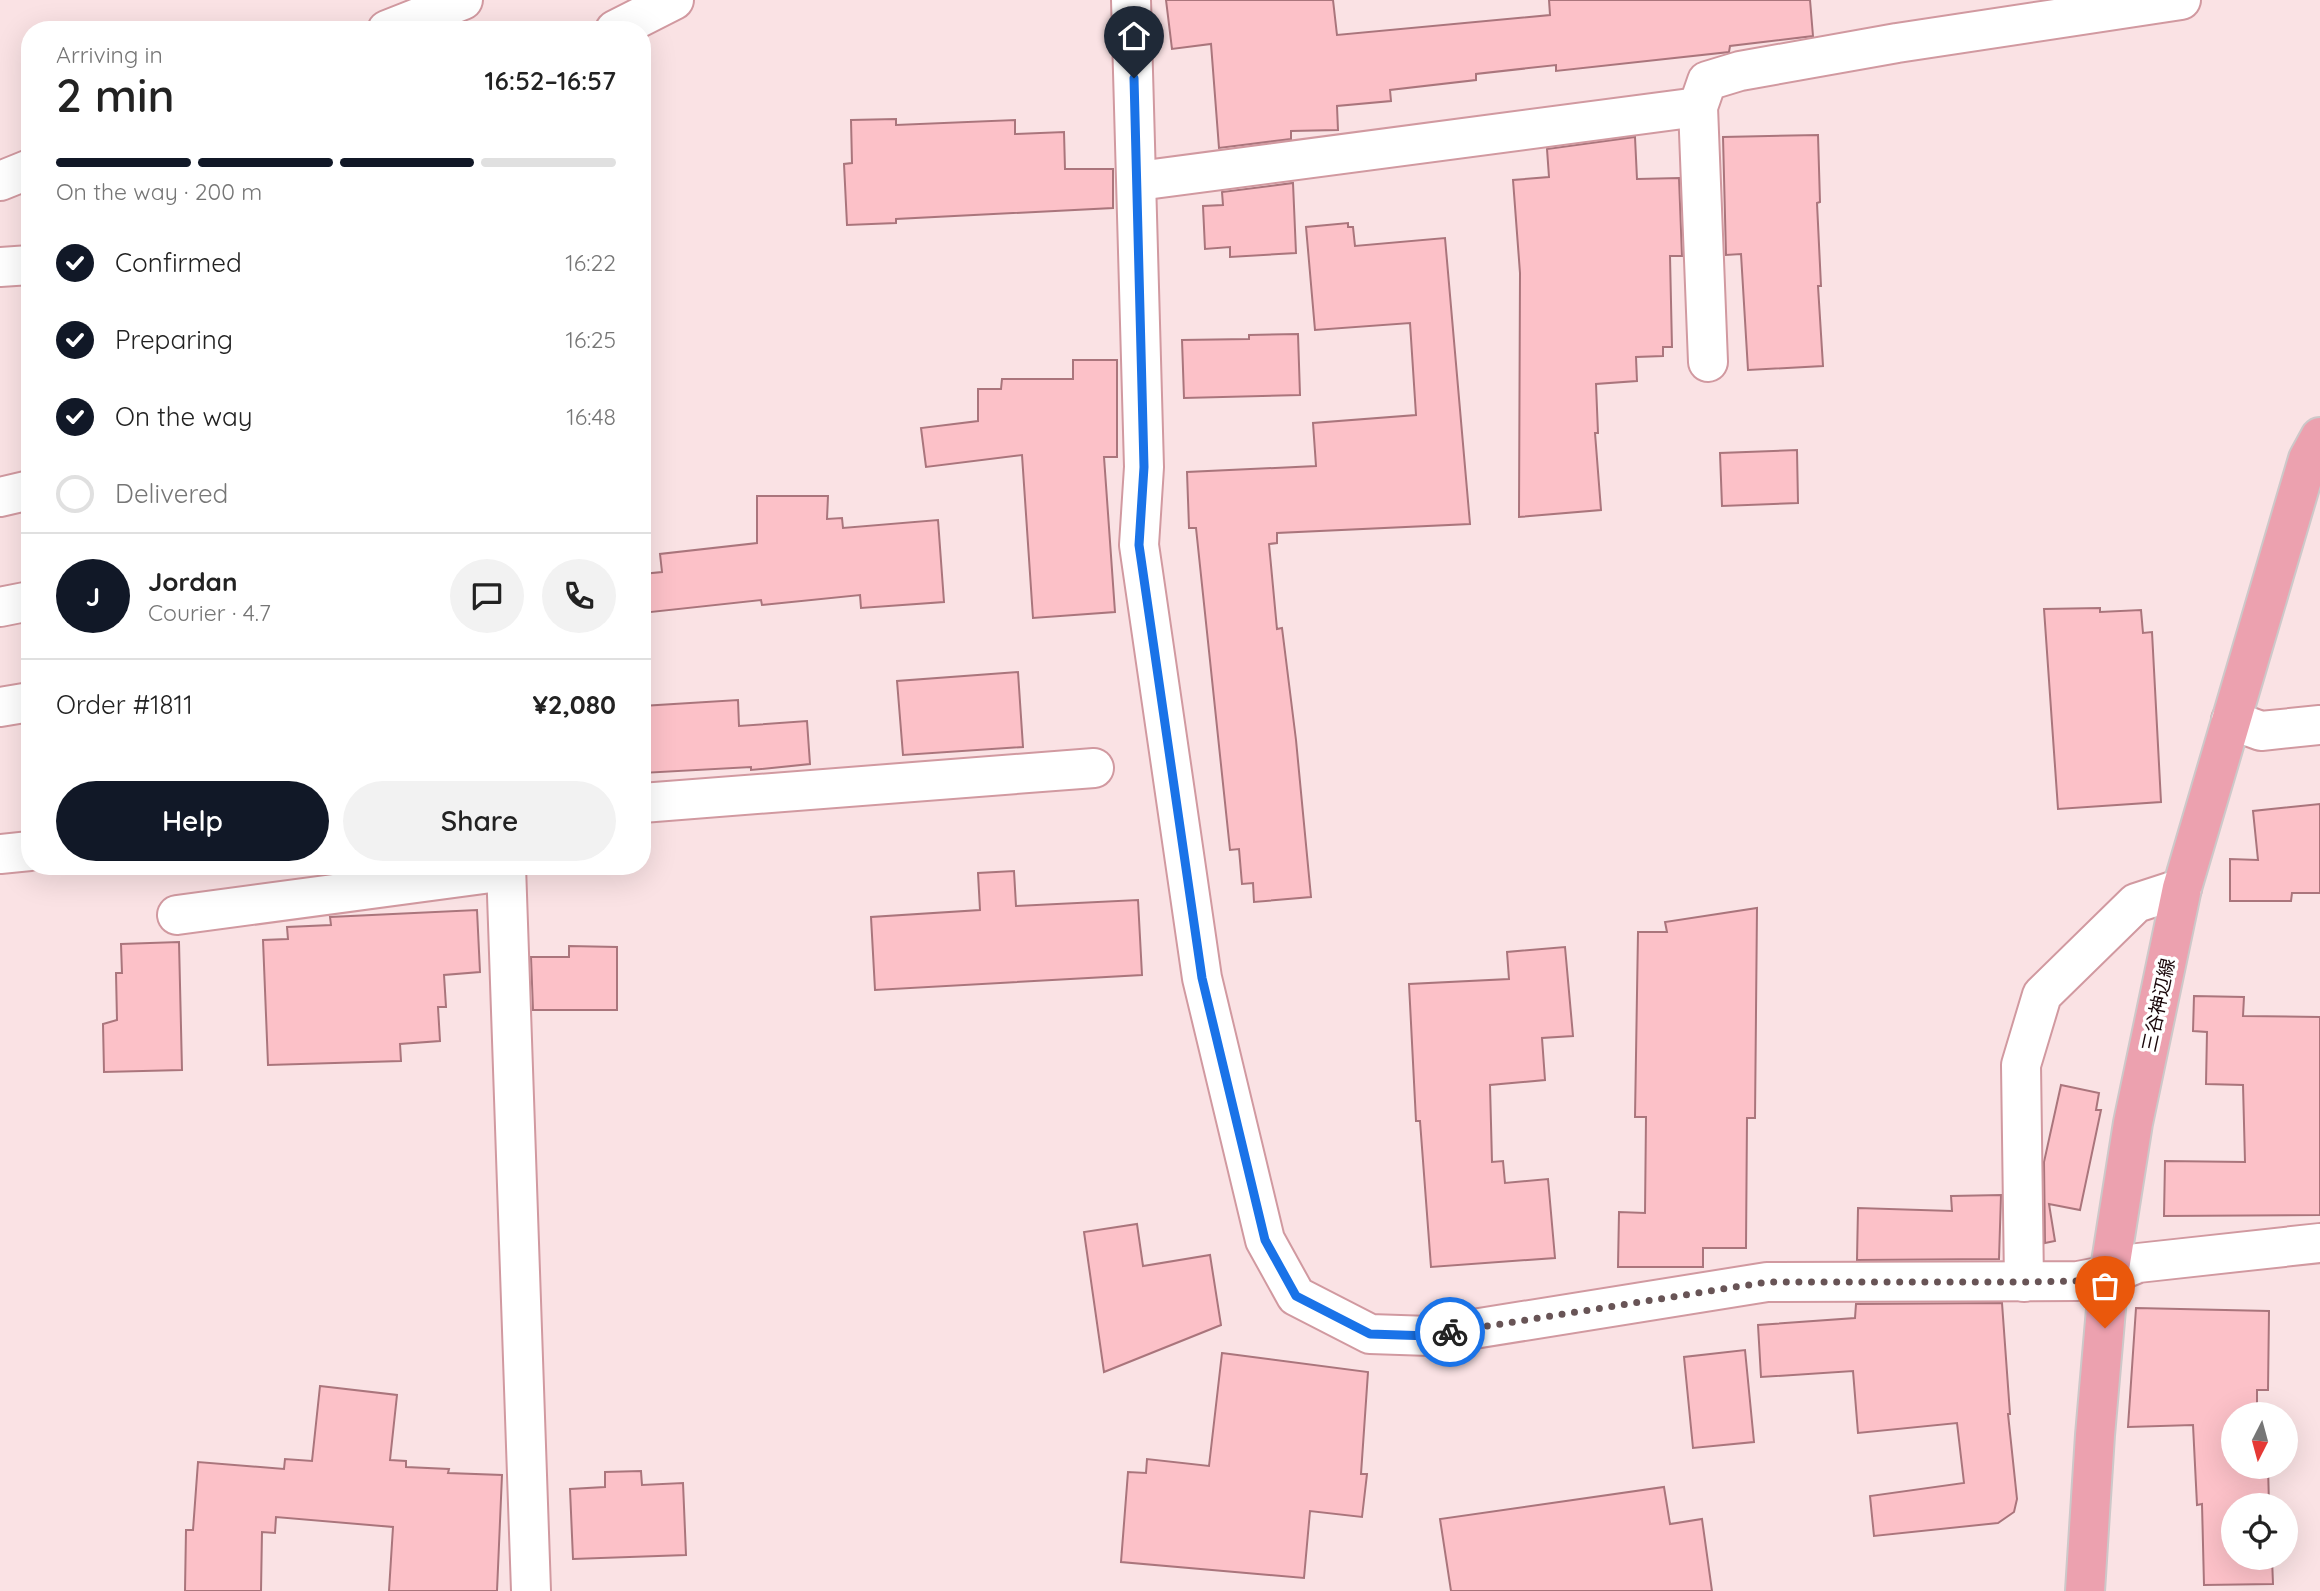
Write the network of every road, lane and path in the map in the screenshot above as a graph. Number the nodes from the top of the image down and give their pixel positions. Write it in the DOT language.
graph roads {
  1 [pos="463,0"];
  2 [pos="674,0"];
  3 [pos="1131,0"];
  4 [pos="2180,0"];
  5 [pos="410,21"];
  6 [pos="633,21"];
  7 [pos="1698,107"];
  8 [pos="21,173"];
  9 [pos="0,181"];
  10 [pos="1138,181"];
  11 [pos="21,266"];
  12 [pos="0,267"];
  13 [pos="1708,362"];
  14 [pos="2320,438"];
  15 [pos="21,491"];
  16 [pos="0,497"];
  17 [pos="21,603"];
  18 [pos="0,607"];
  19 [pos="21,704"];
  20 [pos="0,707"];
  21 [pos="2231,719"];
  22 [pos="2320,725"];
  23 [pos="1094,768"];
  24 [pos="651,802"];
  25 [pos="21,852"];
  26 [pos="0,854"];
  27 [pos="463,875"];
  28 [pos="506,875"];
  29 [pos="2182,888"];
  30 [pos="177,915"];
  31 [pos="2320,1243"];
  32 [pos="2109,1275"];
  33 [pos="2024,1282"];
  34 [pos="531,1591"];
  35 [pos="2085,1591"];
  1 -- 5 [label="street"];
  2 -- 6 [label="street"];
  3 -- 10 [label="street"];
  4 -- 7 [label="street"];
  7 -- 10 [label="street"];
  7 -- 13 [label="street"];
  8 -- 9 [label="street"];
  10 -- 33 [label="street"];
  11 -- 12 [label="street"];
  14 -- 21 [label="main road, 三谷神辺線"];
  15 -- 16 [label="street"];
  17 -- 18 [label="street"];
  19 -- 20 [label="street"];
  21 -- 22 [label="street"];
  21 -- 29 [label="main road, 三谷神辺線"];
  23 -- 24 [label="street"];
  25 -- 26 [label="street"];
  27 -- 30 [label="street"];
  28 -- 34 [label="street"];
  29 -- 32 [label="main road, 三谷神辺線"];
  29 -- 33 [label="street"];
  31 -- 32 [label="street"];
  32 -- 33 [label="street"];
  32 -- 35 [label="main road, 三谷神辺線"];
}
